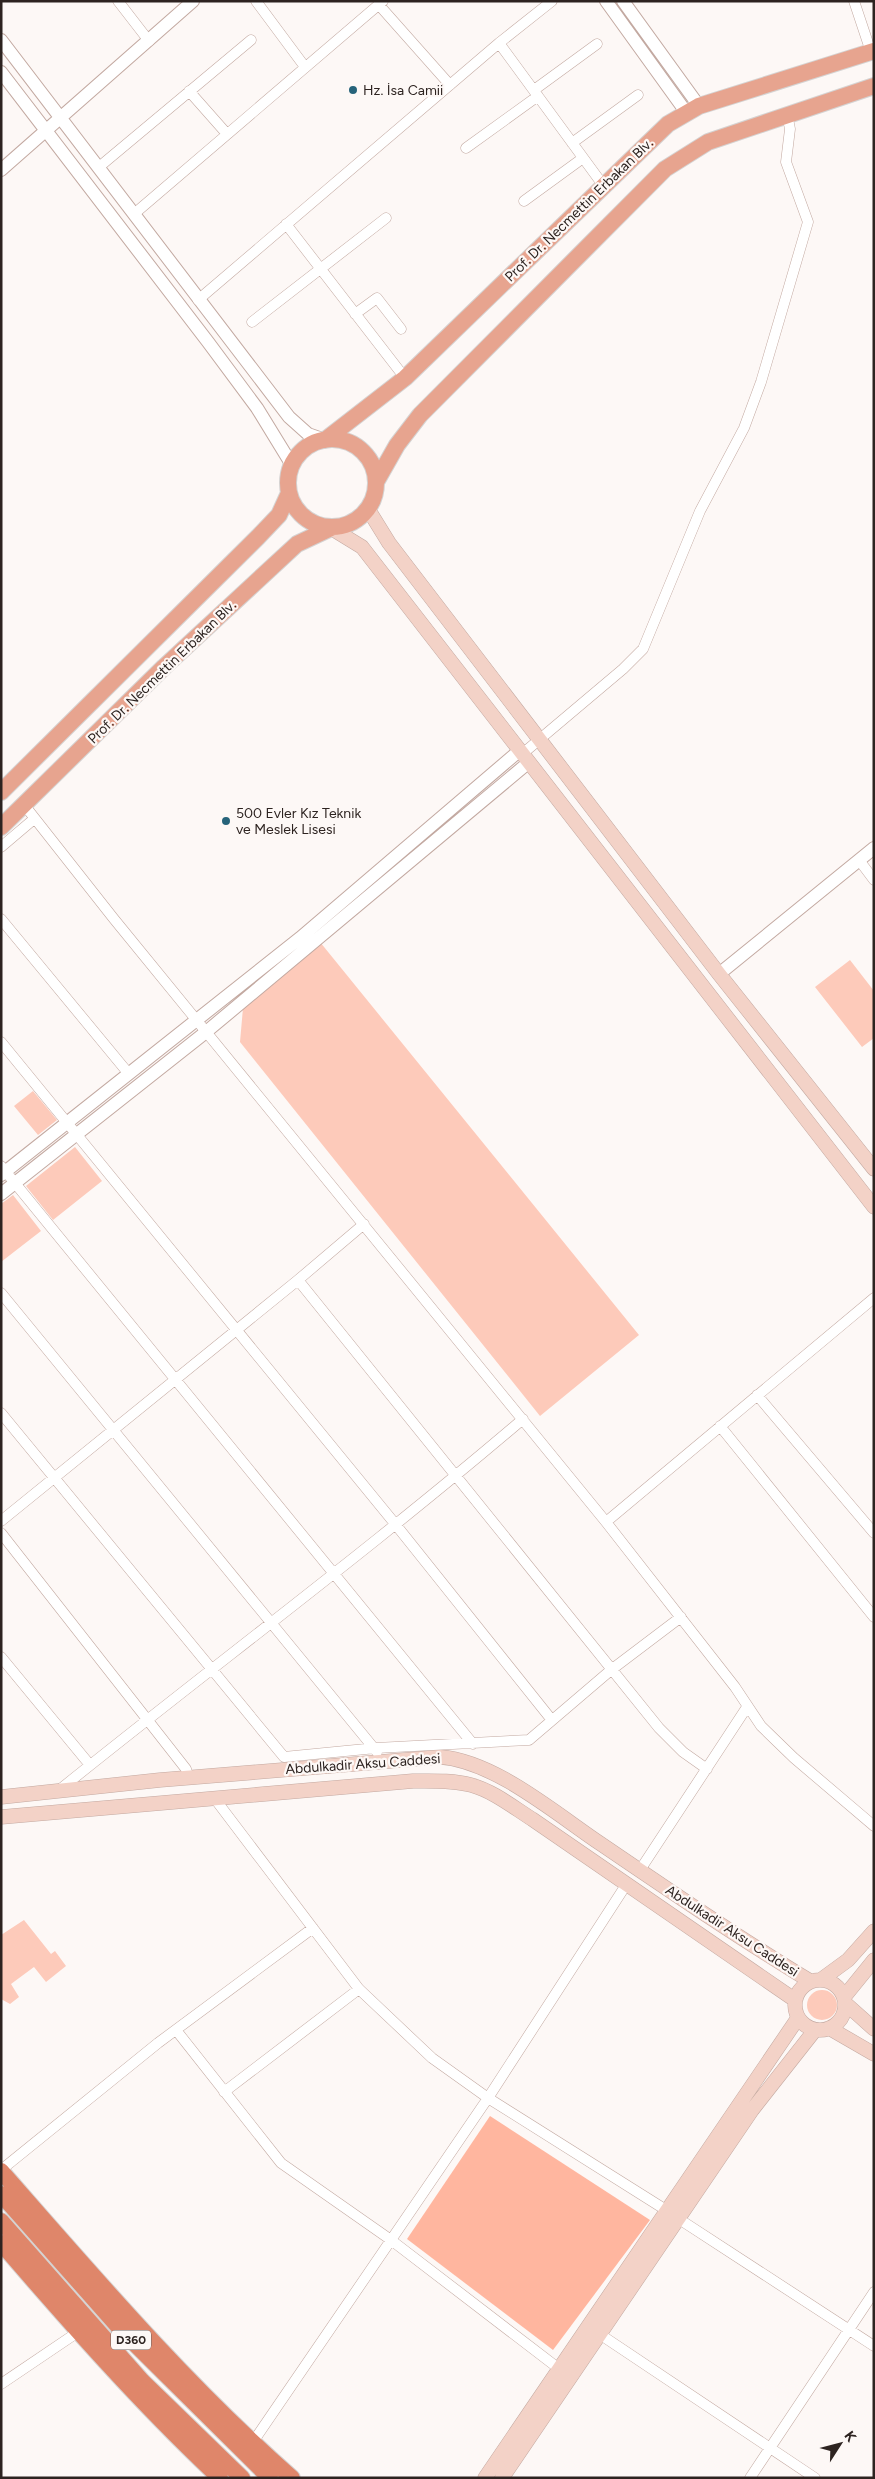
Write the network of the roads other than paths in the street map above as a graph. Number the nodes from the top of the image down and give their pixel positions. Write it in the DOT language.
graph roads {
  1 [pos="118,1"];
  2 [pos="193,1"];
  3 [pos="256,1"];
  4 [pos="552,1"];
  5 [pos="606,1"];
  6 [pos="623,1"];
  7 [pos="854,1"];
  8 [pos="381,3"];
  9 [pos="1,40"];
  10 [pos="251,40"];
  11 [pos="148,41"];
  12 [pos="499,43"];
  13 [pos="597,44"];
  14 [pos="872,51"];
  15 [pos="305,67"];
  16 [pos="1,72"];
  17 [pos="450,85"];
  18 [pos="874,86"];
  19 [pos="189,91"];
  20 [pos="536,93"];
  21 [pos="638,95"];
  22 [pos="692,109"];
  23 [pos="787,114"];
  24 [pos="62,117"];
  25 [pos="46,131"];
  26 [pos="227,134"];
  27 [pos="572,143"];
  28 [pos="466,148"];
  29 [pos="583,158"];
  30 [pos="98,166"];
  31 [pos="1,170"];
  32 [pos="603,185"];
  33 [pos="524,201"];
  34 [pos="134,214"];
  35 [pos="386,218"];
  36 [pos="286,224"];
  37 [pos="320,268"];
  38 [pos="198,300"];
  39 [pos="355,314"];
  40 [pos="252,322"];
  41 [pos="401,328"];
  42 [pos="406,378"];
  43 [pos="325,440"];
  44 [pos="292,465"];
  45 [pos="376,482"];
  46 [pos="289,493"];
  47 [pos="368,509"];
  48 [pos="331,528"];
  49 [pos="540,740"];
  50 [pos="523,756"];
  51 [pos="1,792"];
  52 [pos="29,813"];
  53 [pos="1,827"];
  54 [pos="1,847"];
  55 [pos="874,848"];
  56 [pos="859,860"];
  57 [pos="874,880"];
  58 [pos="1,919"];
  59 [pos="719,974"];
  60 [pos="197,1021"];
  61 [pos="206,1032"];
  62 [pos="1,1042"];
  63 [pos="129,1074"];
  64 [pos="67,1123"];
  65 [pos="76,1134"];
  66 [pos="874,1169"];
  67 [pos="3,1171"];
  68 [pos="15,1183"];
  69 [pos="1,1194"];
  70 [pos="874,1207"];
  71 [pos="364,1224"];
  72 [pos="298,1280"];
  73 [pos="1,1293"];
  74 [pos="874,1298"];
  75 [pos="235,1330"];
  76 [pos="175,1378"];
  77 [pos="757,1395"];
  78 [pos="1,1413"];
  79 [pos="523,1419"];
  80 [pos="720,1426"];
  81 [pos="113,1429"];
  82 [pos="457,1475"];
  83 [pos="55,1478"];
  84 [pos="1,1522"];
  85 [pos="606,1522"];
  86 [pos="396,1525"];
  87 [pos="1,1533"];
  88 [pos="874,1533"];
  89 [pos="334,1574"];
  90 [pos="681,1617"];
  91 [pos="874,1617"];
  92 [pos="273,1623"];
  93 [pos="1,1657"];
  94 [pos="213,1670"];
  95 [pos="611,1670"];
  96 [pos="747,1707"];
  97 [pos="551,1719"];
  98 [pos="148,1720"];
  99 [pos="472,1744"];
  100 [pos="378,1755"];
  101 [pos="90,1765"];
  102 [pos="707,1769"];
  103 [pos="189,1778"];
  104 [pos="55,1793"];
  105 [pos="2,1796"];
  106 [pos="215,1799"];
  107 [pos="3,1819"];
  108 [pos="874,1826"];
  109 [pos="640,1870"];
  110 [pos="626,1885"];
  111 [pos="313,1928"];
  112 [pos="874,1931"];
  113 [pos="874,1960"];
  114 [pos="816,1980"];
  115 [pos="359,1989"];
  116 [pos="795,2000"];
  117 [pos="844,2000"];
  118 [pos="798,2018"];
  119 [pos="829,2028"];
  120 [pos="874,2029"];
  121 [pos="176,2030"];
  122 [pos="815,2030"];
  123 [pos="874,2054"];
  124 [pos="224,2092"];
  125 [pos="488,2098"];
  126 [pos="1,2170"];
  127 [pos="1,2194"];
  128 [pos="666,2210"];
  129 [pos="679,2219"];
  130 [pos="1,2221"];
  131 [pos="392,2240"];
  132 [pos="1,2242"];
  133 [pos="874,2292"];
  134 [pos="849,2330"];
  135 [pos="78,2332"];
  136 [pos="601,2335"];
  137 [pos="874,2346"];
  138 [pos="558,2368"];
  139 [pos="1,2384"];
  140 [pos="254,2442"];
  141 [pos="771,2447"];
  142 [pos="217,2477"];
  143 [pos="242,2478"];
  144 [pos="270,2478"];
  145 [pos="292,2478"];
  146 [pos="485,2478"];
  147 [pos="502,2478"];
  148 [pos="750,2478"];
  149 [pos="815,2478"];
  1 -- 11 [label="street"];
  2 -- 11 [label="street"];
  3 -- 15 [label="street"];
  4 -- 12 [label="street"];
  5 -- 22 [label="street"];
  6 -- 22 [label="street"];
  7 -- 14 [label="street"];
  8 -- 15 [label="street"];
  8 -- 17 [label="street"];
  9 -- 24 [label="street"];
  10 -- 19 [label="street"];
  11 -- 24 [label="street"];
  12 -- 17 [label="street"];
  12 -- 20 [label="street"];
  13 -- 20 [label="street"];
  14 -- 22 [label="main road, Prof. Dr. Necmettin Erbakan Blv."];
  15 -- 26 [label="street"];
  16 -- 25 [label="street"];
  17 -- 36 [label="street"];
  18 -- 23 [label="main road"];
  19 -- 26 [label="street"];
  19 -- 30 [label="street"];
  20 -- 27 [label="street"];
  20 -- 28 [label="street"];
  21 -- 27 [label="street"];
  22 -- 32 [label="main road, Prof. Dr. Necmettin Erbakan Blv."];
  23 -- 45 [label="main road"];
  23 -- 49 [label="street"];
  24 -- 25 [label="street"];
  24 -- 30 [label="street"];
  25 -- 31 [label="street"];
  25 -- 44 [label="street"];
  26 -- 34 [label="street"];
  27 -- 29 [label="street"];
  29 -- 32 [label="street"];
  29 -- 33 [label="street"];
  30 -- 34 [label="street"];
  32 -- 42 [label="main road, Prof. Dr. Necmettin Erbakan Blv."];
  34 -- 38 [label="street"];
  35 -- 37 [label="street"];
  36 -- 37 [label="street"];
  36 -- 38 [label="street"];
  37 -- 39 [label="street"];
  37 -- 40 [label="street"];
  38 -- 43 [label="street"];
  39 -- 41 [label="street"];
  39 -- 42 [label="street"];
  42 -- 43 [label="main road, Prof. Dr. Necmettin Erbakan Blv."];
  43 -- 44 [label="main road"];
  43 -- 45 [label="main road"];
  44 -- 46 [label="main road"];
  45 -- 47 [label="main road"];
  46 -- 48 [label="main road"];
  46 -- 51 [label="main road, Prof. Dr. Necmettin Erbakan Blv."];
  47 -- 48 [label="main road"];
  47 -- 49 [label="main road"];
  48 -- 50 [label="main road"];
  48 -- 52 [label="main road, Prof. Dr. Necmettin Erbakan Blv."];
  49 -- 50 [label="street"];
  49 -- 59 [label="main road"];
  50 -- 60 [label="street"];
  50 -- 61 [label="street"];
  50 -- 70 [label="main road"];
  52 -- 53 [label="main road, Prof. Dr. Necmettin Erbakan Blv."];
  52 -- 54 [label="street"];
  52 -- 60 [label="street"];
  55 -- 56 [label="street"];
  56 -- 57 [label="street"];
  56 -- 59 [label="street"];
  58 -- 63 [label="street"];
  59 -- 66 [label="main road"];
  60 -- 61 [label="street"];
  60 -- 63 [label="street"];
  61 -- 65 [label="street"];
  61 -- 71 [label="street"];
  62 -- 64 [label="street"];
  63 -- 64 [label="street"];
  64 -- 65 [label="street"];
  64 -- 67 [label="street"];
  65 -- 68 [label="street"];
  65 -- 75 [label="street"];
  67 -- 68 [label="street"];
  68 -- 69 [label="street"];
  68 -- 76 [label="street"];
  71 -- 72 [label="street"];
  71 -- 79 [label="street"];
  72 -- 75 [label="street"];
  72 -- 82 [label="street"];
  73 -- 81 [label="street"];
  74 -- 77 [label="street"];
  75 -- 76 [label="street"];
  75 -- 86 [label="street"];
  76 -- 81 [label="street"];
  76 -- 89 [label="street"];
  77 -- 80 [label="street"];
  77 -- 88 [label="street"];
  78 -- 83 [label="street"];
  79 -- 82 [label="street"];
  79 -- 85 [label="street"];
  80 -- 85 [label="street"];
  80 -- 91 [label="street"];
  81 -- 83 [label="street"];
  81 -- 92 [label="street"];
  82 -- 86 [label="street"];
  82 -- 95 [label="street"];
  83 -- 84 [label="street"];
  83 -- 94 [label="street"];
  85 -- 90 [label="street"];
  86 -- 89 [label="street"];
  86 -- 97 [label="street"];
  87 -- 98 [label="street"];
  89 -- 92 [label="street"];
  89 -- 99 [label="street"];
  90 -- 95 [label="street"];
  90 -- 96 [label="street"];
  92 -- 94 [label="street"];
  92 -- 100 [label="street"];
  93 -- 101 [label="street"];
  94 -- 98 [label="street"];
  94 -- 100 [label="street"];
  95 -- 97 [label="street"];
  95 -- 102 [label="street"];
  96 -- 102 [label="street"];
  96 -- 108 [label="street"];
  97 -- 99 [label="street"];
  98 -- 101 [label="street"];
  98 -- 103 [label="street"];
  99 -- 100 [label="street"];
  100 -- 103 [label="main road, Abdulkadir Aksu Caddesi"];
  100 -- 109 [label="main road, Abdulkadir Aksu Caddesi"];
  101 -- 104 [label="street"];
  102 -- 109 [label="street"];
  103 -- 104 [label="main road, Abdulkadir Aksu Caddesi"];
  104 -- 105 [label="main road, Abdulkadir Aksu Caddesi"];
  106 -- 107 [label="main road, Abdulkadir Aksu Caddesi"];
  106 -- 110 [label="main road, Abdulkadir Aksu Caddesi"];
  106 -- 111 [label="street"];
  109 -- 114 [label="main road, Abdulkadir Aksu Caddesi"];
  110 -- 116 [label="main road, Abdulkadir Aksu Caddesi"];
  110 -- 125 [label="street"];
  111 -- 115 [label="street"];
  111 -- 121 [label="street"];
  112 -- 114 [label="main road"];
  113 -- 117 [label="main road"];
  114 -- 116 [label="main road"];
  114 -- 117 [label="main road"];
  115 -- 124 [label="street"];
  115 -- 125 [label="street"];
  116 -- 118 [label="main road"];
  117 -- 119 [label="main road"];
  117 -- 120 [label="main road"];
  118 -- 122 [label="main road"];
  118 -- 128 [label="main road"];
  119 -- 122 [label="main road"];
  119 -- 123 [label="main road"];
  121 -- 124 [label="street"];
  121 -- 126 [label="street"];
  122 -- 129 [label="main road"];
  124 -- 131 [label="street"];
  125 -- 128 [label="street"];
  125 -- 131 [label="street"];
  126 -- 140 [label="highway"];
  127 -- 144 [label="highway, D360"];
  128 -- 138 [label="main road"];
  129 -- 134 [label="street"];
  129 -- 136 [label="main road"];
  130 -- 143 [label="highway, D360"];
  131 -- 138 [label="street"];
  131 -- 140 [label="street"];
  132 -- 135 [label="highway"];
  133 -- 134 [label="street"];
  134 -- 137 [label="street"];
  134 -- 141 [label="street"];
  135 -- 139 [label="street"];
  135 -- 142 [label="highway"];
  136 -- 141 [label="street"];
  136 -- 147 [label="main road"];
  138 -- 146 [label="main road"];
  140 -- 145 [label="highway"];
  141 -- 148 [label="street"];
  141 -- 149 [label="street"];
}
